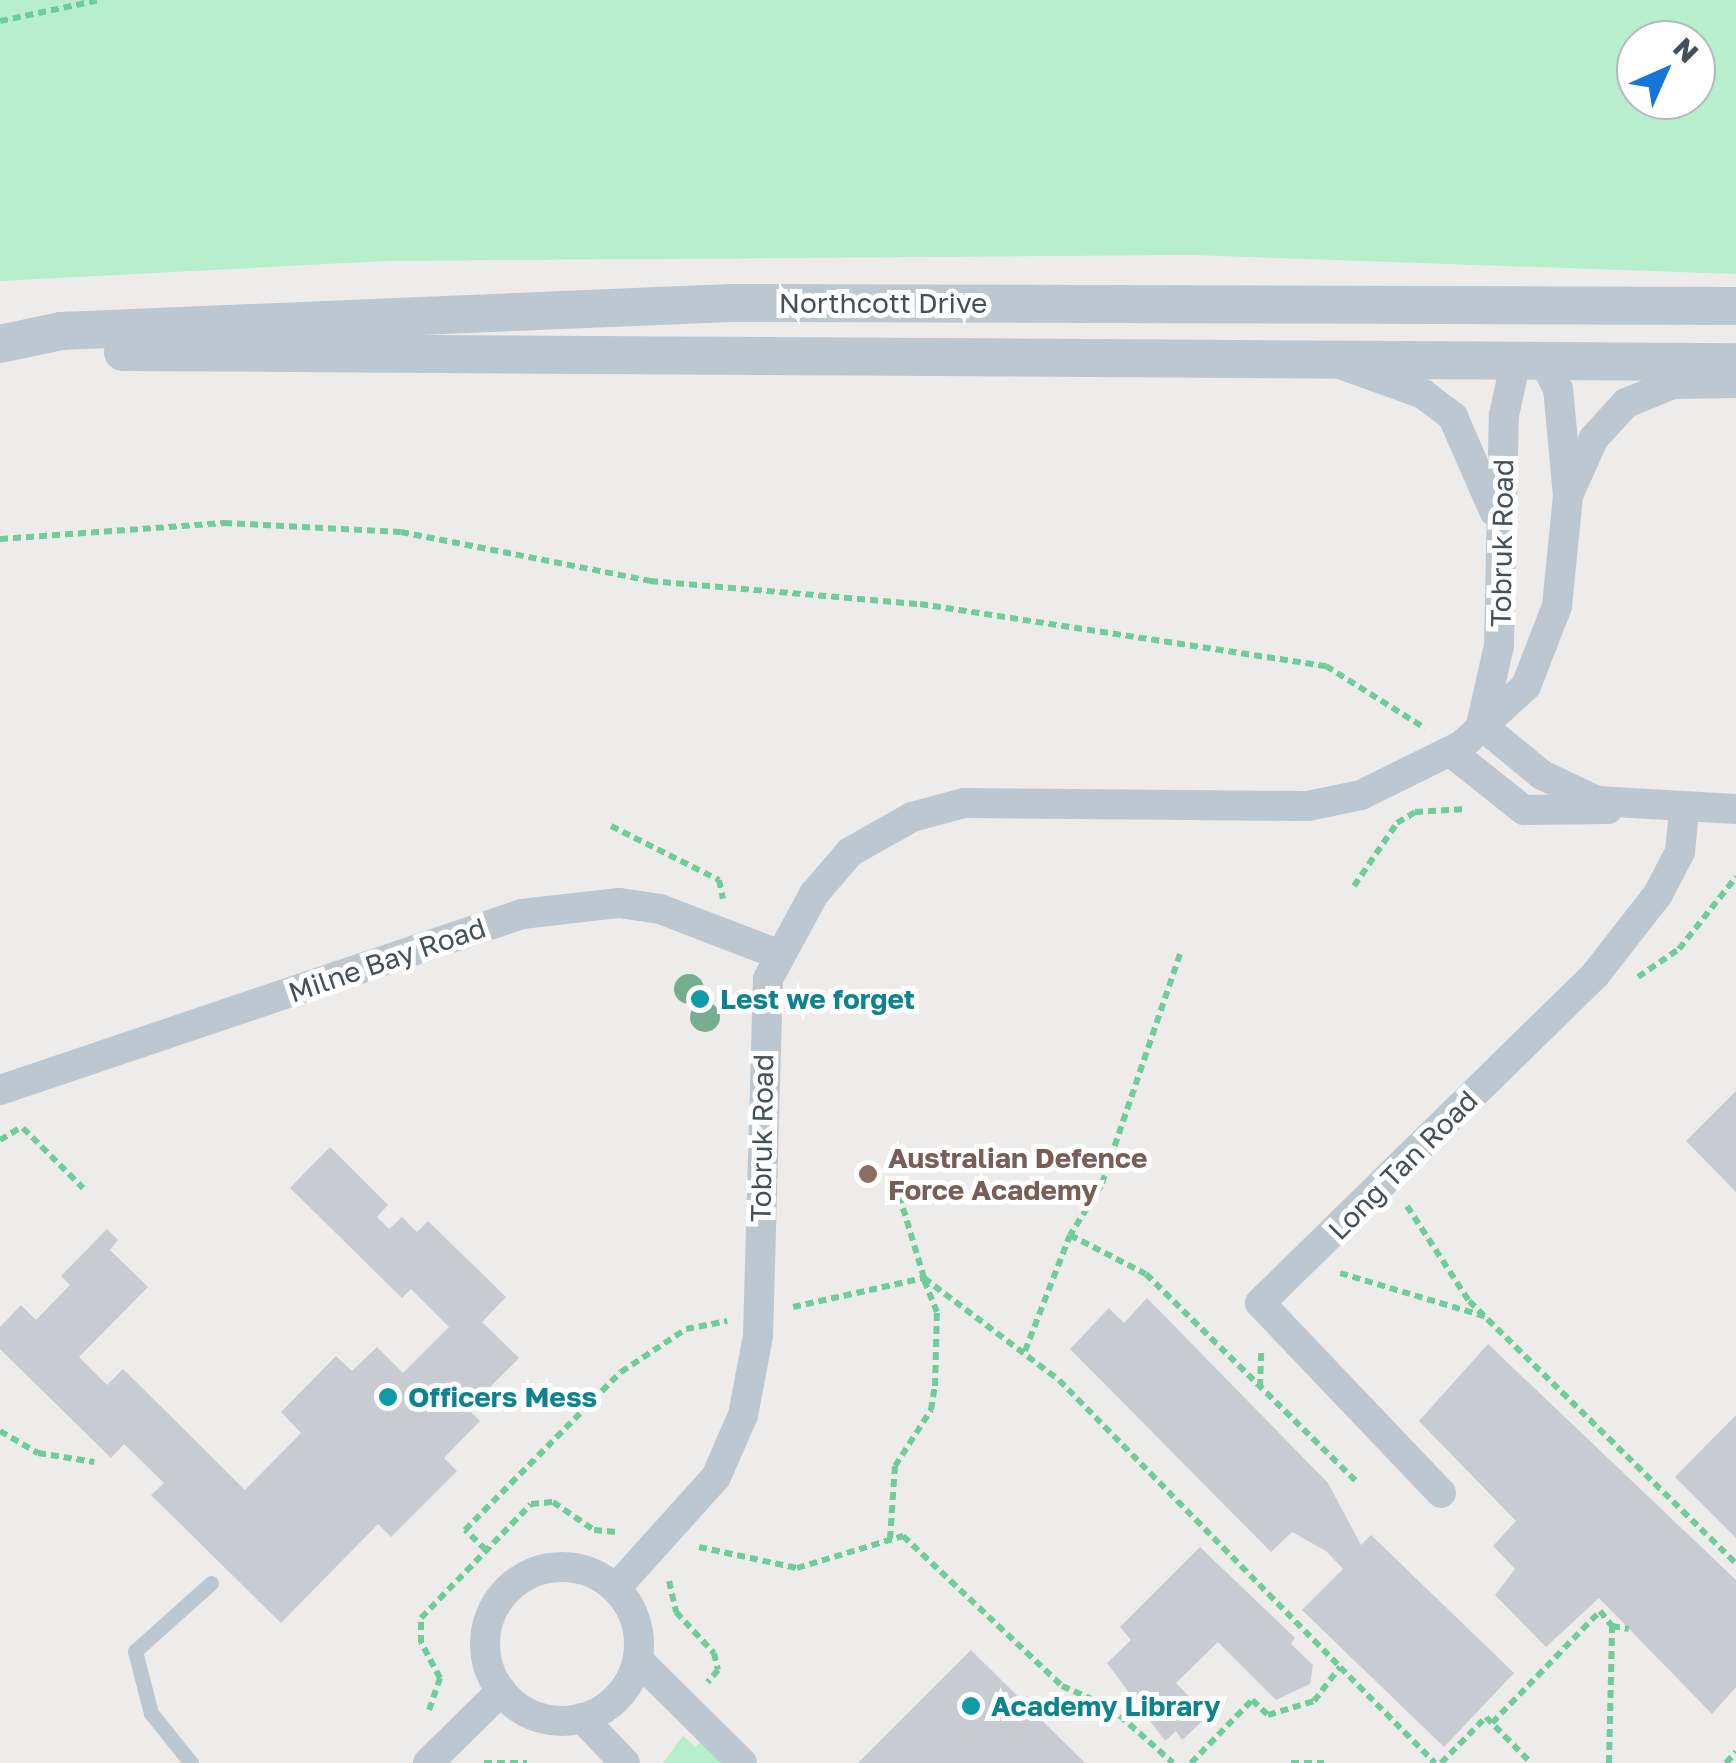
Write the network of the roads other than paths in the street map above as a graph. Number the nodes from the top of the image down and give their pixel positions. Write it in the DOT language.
graph roads {
  1 [pos="1373,306"];
  2 [pos="1597,306"];
  3 [pos="1736,306"];
  4 [pos="16,342"];
  5 [pos="1528,356"];
  6 [pos="1328,360"];
  7 [pos="1736,362"];
  8 [pos="1736,383"];
  9 [pos="1568,496"];
  10 [pos="1502,538"];
  11 [pos="1481,725"];
  12 [pos="1452,753"];
  13 [pos="1620,807"];
  14 [pos="1736,809"];
  15 [pos="1684,811"];
  16 [pos="778,954"];
  17 [pos="0,1090"];
  18 [pos="1442,1493"];
  19 [pos="211,1582"];
  20 [pos="616,1588"];
  21 [pos="638,1660"];
  22 [pos="501,1691"];
  23 [pos="582,1718"];
  24 [pos="190,1763"];
  25 [pos="428,1763"];
  26 [pos="625,1763"];
  27 [pos="742,1763"];
  1 -- 2 [label="street, Northcott Drive"];
  1 -- 4 [label="street, Northcott Drive"];
  1 -- 5 [label="street"];
  2 -- 3 [label="street, Northcott Drive"];
  2 -- 5 [label="street"];
  4 -- 6 [label="street, Northcott Drive"];
  5 -- 6 [label="street, Northcott Drive"];
  5 -- 7 [label="street, Northcott Drive"];
  5 -- 9 [label="street, Tobruk Road"];
  5 -- 10 [label="street, Tobruk Road"];
  6 -- 10 [label="street"];
  8 -- 9 [label="street"];
  9 -- 11 [label="street, Tobruk Road"];
  10 -- 11 [label="street, Tobruk Road"];
  11 -- 12 [label="street, Tobruk Road"];
  11 -- 13 [label="street"];
  12 -- 13 [label="street"];
  12 -- 16 [label="street, Tobruk Road"];
  13 -- 15 [label="street"];
  14 -- 15 [label="street"];
  15 -- 18 [label="street, Long Tan Road"];
  16 -- 17 [label="street, Milne Bay Road"];
  16 -- 20 [label="street, Tobruk Road"];
  19 -- 24 [label="lane"];
  20 -- 21 [label="street"];
  20 -- 22 [label="street"];
  21 -- 23 [label="street"];
  21 -- 27 [label="street"];
  22 -- 23 [label="street"];
  22 -- 25 [label="street"];
  23 -- 26 [label="street"];
}
